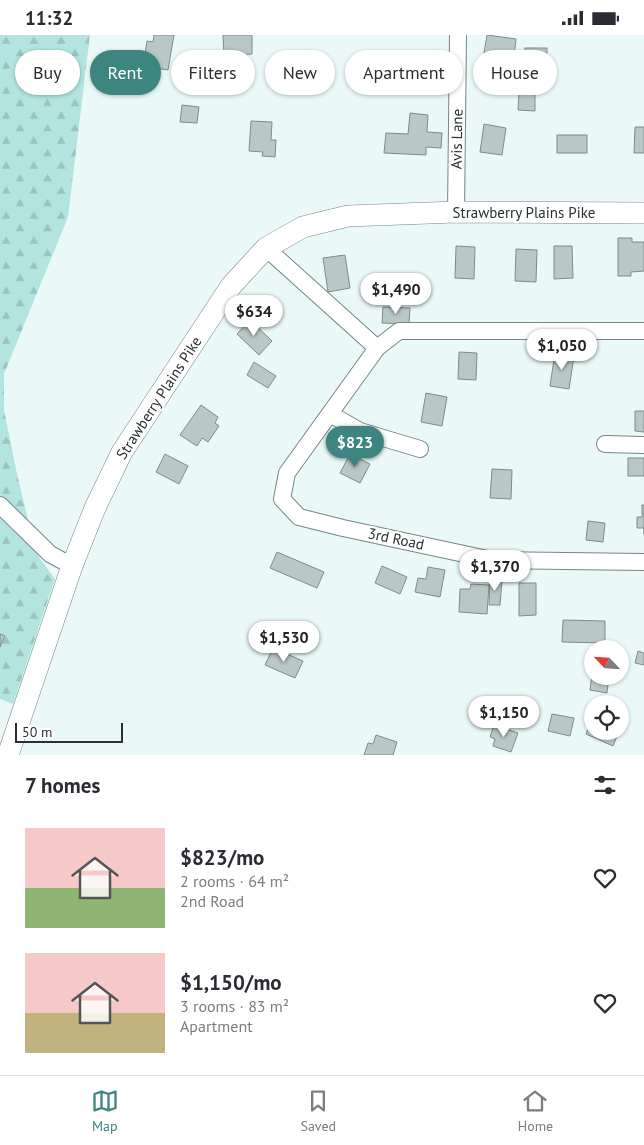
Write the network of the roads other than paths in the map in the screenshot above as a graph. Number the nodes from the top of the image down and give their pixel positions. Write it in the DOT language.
graph roads {
  1 [pos="458,35"];
  2 [pos="456,212"];
  3 [pos="644,213"];
  4 [pos="266,248"];
  5 [pos="644,331"];
  6 [pos="377,348"];
  7 [pos="330,415"];
  8 [pos="605,444"];
  9 [pos="644,445"];
  10 [pos="420,449"];
  11 [pos="0,505"];
  12 [pos="644,562"];
  13 [pos="72,566"];
  14 [pos="8,755"];
  1 -- 2 [label="street, Avis Lane"];
  2 -- 3 [label="street, Strawberry Plains Pike"];
  2 -- 4 [label="street, Strawberry Plains Pike"];
  4 -- 6 [label="street"];
  4 -- 13 [label="street, Strawberry Plains Pike"];
  5 -- 6 [label="street"];
  6 -- 7 [label="street"];
  7 -- 10 [label="street"];
  7 -- 12 [label="street, 3rd Road"];
  8 -- 9 [label="street"];
  11 -- 13 [label="street"];
  13 -- 14 [label="street, Strawberry Plains Pike"];
}
